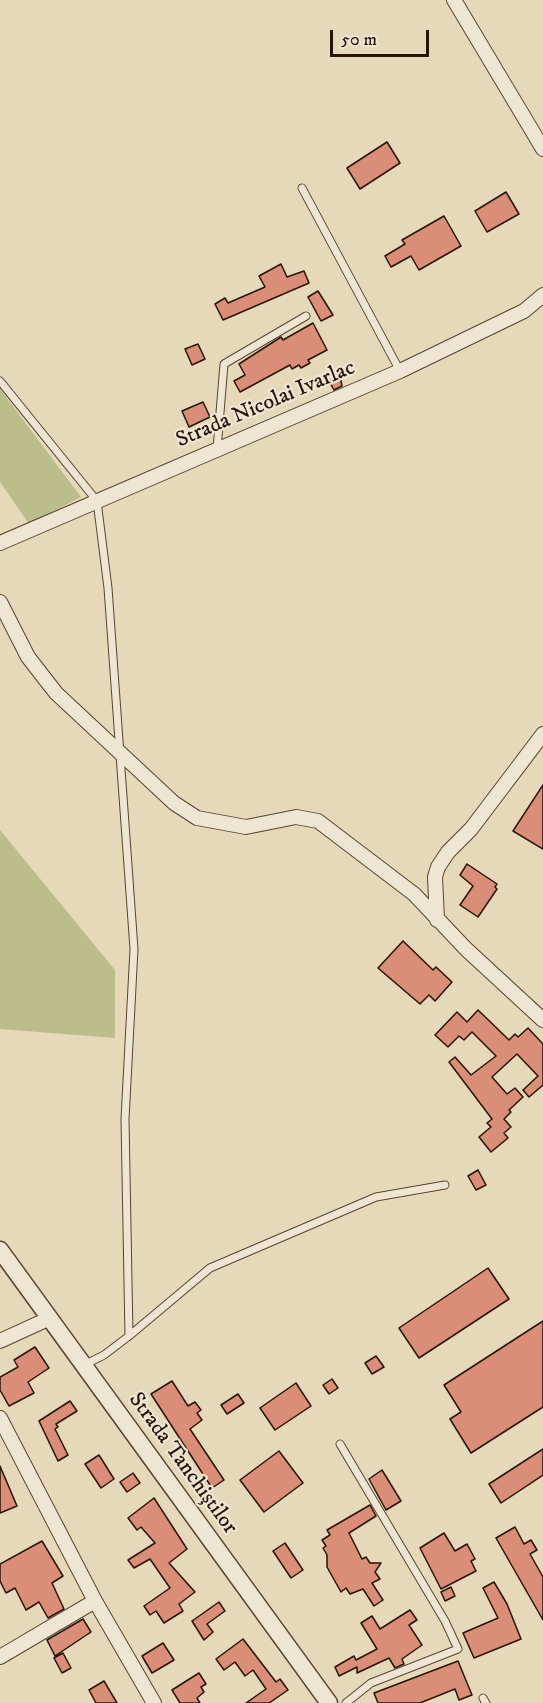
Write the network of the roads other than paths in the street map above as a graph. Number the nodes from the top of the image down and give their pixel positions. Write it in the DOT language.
graph roads {
  1 [pos="454,0"];
  2 [pos="543,148"];
  3 [pos="302,188"];
  4 [pos="543,295"];
  5 [pos="306,316"];
  6 [pos="400,371"];
  7 [pos="0,381"];
  8 [pos="218,449"];
  9 [pos="96,501"];
  10 [pos="0,543"];
  11 [pos="0,602"];
  12 [pos="543,734"];
  13 [pos="119,752"];
  14 [pos="437,920"];
  15 [pos="543,1020"];
  16 [pos="445,1185"];
  17 [pos="0,1250"];
  18 [pos="48,1319"];
  19 [pos="129,1336"];
  20 [pos="0,1341"];
  21 [pos="82,1366"];
  22 [pos="0,1419"];
  23 [pos="340,1444"];
  24 [pos="95,1601"];
  25 [pos="0,1657"];
  26 [pos="154,1703"];
  27 [pos="329,1703"];
  28 [pos="346,1703"];
  1 -- 2 [label="street"];
  3 -- 6 [label="lane"];
  4 -- 6 [label="street, Strada Nicolai Ivarlac"];
  5 -- 8 [label="lane"];
  6 -- 8 [label="street, Strada Nicolai Ivarlac"];
  7 -- 9 [label="lane"];
  8 -- 9 [label="street, Strada Nicolai Ivarlac"];
  9 -- 10 [label="street, Strada Nicolai Ivarlac"];
  9 -- 13 [label="lane"];
  11 -- 13 [label="street"];
  12 -- 14 [label="street"];
  13 -- 14 [label="street"];
  13 -- 19 [label="lane"];
  14 -- 15 [label="street"];
  16 -- 19 [label="lane"];
  17 -- 18 [label="street, Strada Tanchiștilor"];
  18 -- 20 [label="street"];
  18 -- 21 [label="street, Strada Tanchiștilor"];
  19 -- 21 [label="lane"];
  21 -- 27 [label="street, Strada Tanchiștilor"];
  22 -- 24 [label="street"];
  23 -- 28 [label="lane"];
  24 -- 25 [label="street"];
  24 -- 26 [label="street"];
}
